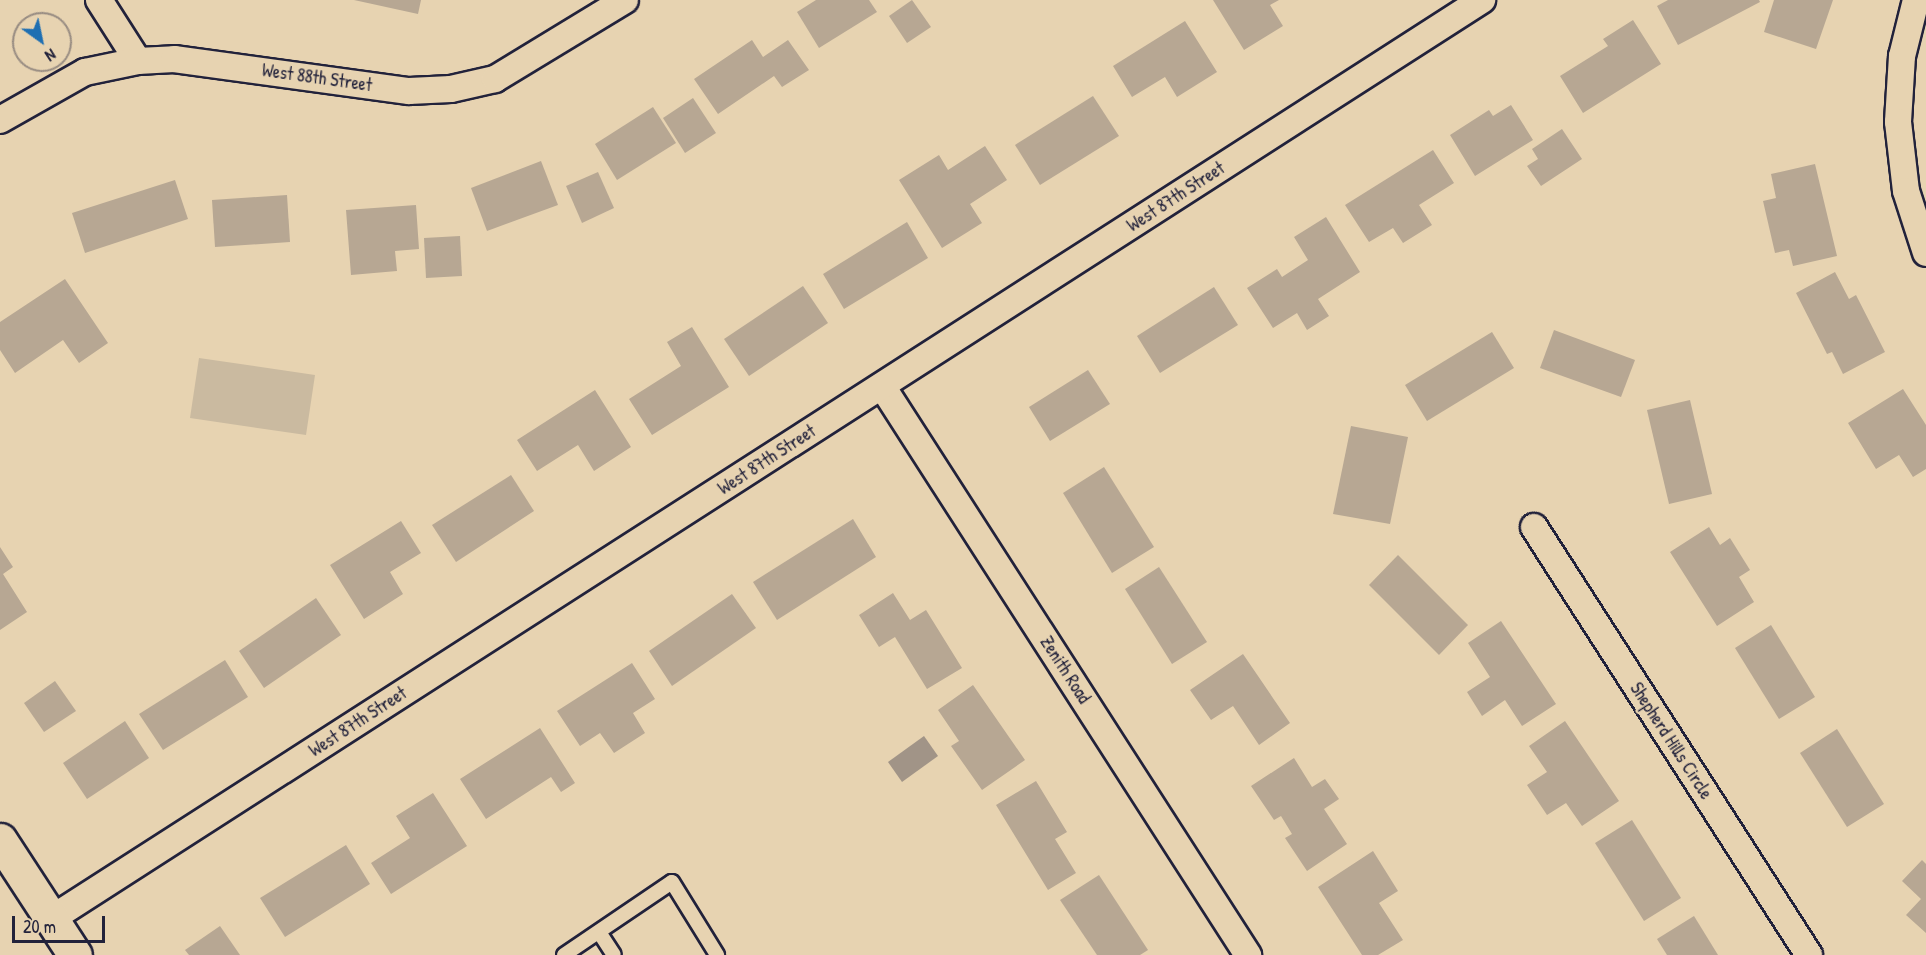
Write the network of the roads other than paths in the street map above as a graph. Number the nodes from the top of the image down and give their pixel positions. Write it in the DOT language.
graph roads {
  1 [pos="99,0"];
  2 [pos="625,0"];
  3 [pos="1482,0"];
  4 [pos="1916,0"];
  5 [pos="138,61"];
  6 [pos="0,120"];
  7 [pos="1926,253"];
  8 [pos="882,386"];
  9 [pos="1534,527"];
  10 [pos="0,840"];
  11 [pos="51,919"];
  12 [pos="599,932"];
  13 [pos="75,955"];
  14 [pos="564,955"];
  15 [pos="614,955"];
  16 [pos="717,955"];
  17 [pos="1248,955"];
  18 [pos="1809,955"];
  1 -- 5 [label="street"];
  2 -- 5 [label="street, West 88th Street"];
  3 -- 8 [label="street, West 87th Street"];
  4 -- 7 [label="street"];
  5 -- 6 [label="street, West 88th Street"];
  8 -- 11 [label="street, West 87th Street"];
  8 -- 17 [label="street, Zenith Road"];
  9 -- 18 [label="street, Shepherd Hills Circle"];
  10 -- 11 [label="street"];
  11 -- 13 [label="street"];
  12 -- 14 [label="lane"];
  12 -- 15 [label="lane"];
  12 -- 16 [label="lane"];
}
